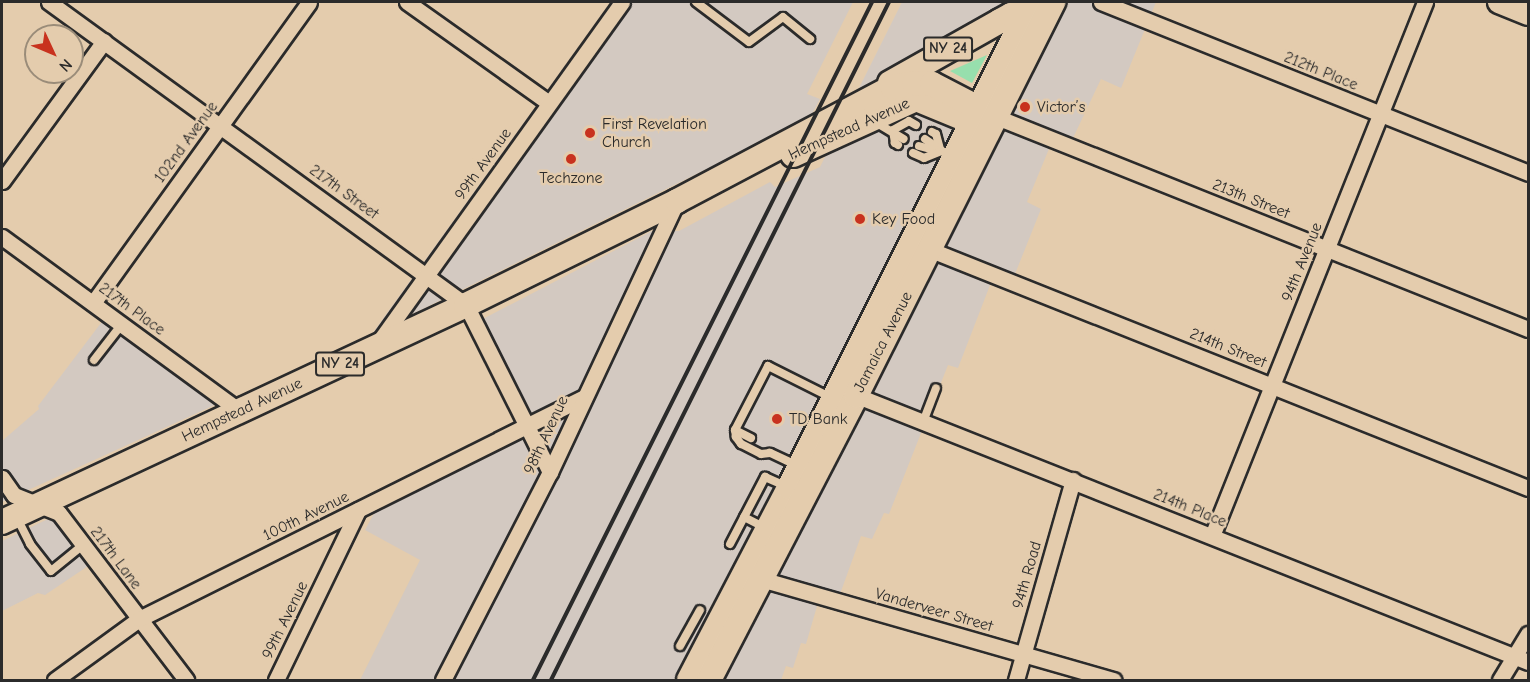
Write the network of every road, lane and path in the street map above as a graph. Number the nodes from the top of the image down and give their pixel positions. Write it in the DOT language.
graph roads {
  1 [pos="49,2"];
  2 [pos="309,2"];
  3 [pos="407,2"];
  4 [pos="622,2"];
  5 [pos="696,2"];
  6 [pos="1053,2"];
  7 [pos="1101,2"];
  8 [pos="1425,2"];
  9 [pos="1498,2"];
  10 [pos="1029,8"];
  11 [pos="1528,14"];
  12 [pos="810,39"];
  13 [pos="104,41"];
  14 [pos="874,94"];
  15 [pos="549,103"];
  16 [pos="1381,114"];
  17 [pos="982,115"];
  18 [pos="871,119"];
  19 [pos="220,125"];
  20 [pos="916,125"];
  21 [pos="893,130"];
  22 [pos="910,132"];
  23 [pos="932,132"];
  24 [pos="925,140"];
  25 [pos="901,142"];
  26 [pos="916,149"];
  27 [pos="947,155"];
  28 [pos="1528,173"];
  29 [pos="2,181"];
  30 [pos="677,201"];
  31 [pos="2,237"];
  32 [pos="921,246"];
  33 [pos="1327,248"];
  34 [pos="427,274"];
  35 [pos="93,303"];
  36 [pos="466,304"];
  37 [pos="122,324"];
  38 [pos="1528,329"];
  39 [pos="374,348"];
  40 [pos="94,360"];
  41 [pos="1273,385"];
  42 [pos="936,388"];
  43 [pos="843,394"];
  44 [pos="583,398"];
  45 [pos="240,411"];
  46 [pos="923,422"];
  47 [pos="526,426"];
  48 [pos="735,430"];
  49 [pos="751,438"];
  50 [pos="550,472"];
  51 [pos="2,478"];
  52 [pos="794,478"];
  53 [pos="1073,480"];
  54 [pos="1528,488"];
  55 [pos="39,504"];
  56 [pos="358,510"];
  57 [pos="744,517"];
  58 [pos="8,518"];
  59 [pos="768,529"];
  60 [pos="1212,536"];
  61 [pos="730,544"];
  62 [pos="84,545"];
  63 [pos="753,576"];
  64 [pos="700,610"];
  65 [pos="139,619"];
  66 [pos="1528,634"];
  67 [pos="698,637"];
  68 [pos="680,646"];
  69 [pos="1023,655"];
  70 [pos="1521,660"];
  71 [pos="55,681"];
  72 [pos="186,681"];
  73 [pos="276,681"];
  74 [pos="443,681"];
  75 [pos="689,681"];
  76 [pos="709,681"];
  77 [pos="1016,681"];
  78 [pos="1114,681"];
  79 [pos="1500,681"];
  1 -- 13 [label="street, 217th Street"];
  2 -- 19 [label="street, 102nd Avenue"];
  3 -- 15 [label="street"];
  4 -- 15 [label="street, 99th Avenue"];
  5 -- 12 [label="lane"];
  6 -- 17 [label="main road, Jamaica Avenue"];
  7 -- 16 [label="street, 212th Place"];
  8 -- 16 [label="street, 94th Avenue"];
  9 -- 11 [label="main road"];
  10 -- 14 [label="main road, NY 24"];
  10 -- 17 [label="main road, Jamaica Avenue"];
  13 -- 19 [label="street, 217th Street"];
  13 -- 29 [label="street"];
  14 -- 17 [label="main road, Hempstead Avenue"];
  14 -- 30 [label="main road, Hempstead Avenue / NY 24"];
  15 -- 34 [label="street, 99th Avenue"];
  16 -- 28 [label="street, 212th Place"];
  16 -- 33 [label="street, 94th Avenue"];
  17 -- 18 [label="main road, Hempstead Avenue / NY 24"];
  17 -- 27 [label="main road, Jamaica Avenue"];
  17 -- 32 [label="main road, Jamaica Avenue"];
  17 -- 33 [label="street, 213th Street"];
  18 -- 21 [label="lane"];
  18 -- 30 [label="main road, Hempstead Avenue / NY 24"];
  19 -- 34 [label="street, 217th Street"];
  19 -- 35 [label="street, 102nd Avenue"];
  20 -- 21 [label="lane"];
  21 -- 22 [label="lane"];
  21 -- 25 [label="lane"];
  23 -- 27 [label="lane"];
  24 -- 27 [label="lane"];
  26 -- 27 [label="lane"];
  27 -- 32 [label="main road, Jamaica Avenue"];
  30 -- 36 [label="main road, Hempstead Avenue / NY 24"];
  30 -- 44 [label="street, 98th Avenue"];
  31 -- 35 [label="street, 217th Place"];
  32 -- 41 [label="street, 214th Street"];
  32 -- 43 [label="main road, Jamaica Avenue"];
  33 -- 38 [label="street, 213th Street"];
  33 -- 41 [label="street, 94th Avenue"];
  34 -- 36 [label="street, 217th Street"];
  34 -- 39 [label="street, 99th Avenue"];
  35 -- 37 [label="street, 217th Place"];
  36 -- 39 [label="main road, Hempstead Avenue / NY 24"];
  36 -- 47 [label="street, 217th Street"];
  37 -- 40 [label="lane"];
  37 -- 45 [label="street, 217th Place"];
  39 -- 45 [label="main road, Hempstead Avenue / NY 24"];
  41 -- 54 [label="street, 214th Street"];
  41 -- 60 [label="street, 94th Avenue"];
  42 -- 46 [label="lane"];
  43 -- 46 [label="street, 214th Place"];
  43 -- 48 [label="lane"];
  43 -- 52 [label="main road, Jamaica Avenue"];
  43 -- 63 [label="main road, Jamaica Avenue"];
  44 -- 47 [label="street, 100th Avenue"];
  44 -- 50 [label="street, 98th Avenue"];
  45 -- 55 [label="main road, Hempstead Avenue / NY 24"];
  46 -- 53 [label="street, 214th Place"];
  47 -- 50 [label="street, 217th Street"];
  47 -- 56 [label="street, 100th Avenue"];
  48 -- 49 [label="lane"];
  48 -- 52 [label="lane"];
  50 -- 74 [label="street, 98th Avenue"];
  51 -- 55 [label="street, 217th Lane"];
  52 -- 57 [label="lane"];
  52 -- 59 [label="main road, Jamaica Avenue"];
  53 -- 60 [label="street, 214th Place"];
  53 -- 69 [label="street, 94th Road"];
  55 -- 58 [label="main road, Hempstead Avenue / NY 24"];
  55 -- 62 [label="street, 217th Lane"];
  56 -- 65 [label="street, 100th Avenue"];
  56 -- 73 [label="street, 99th Avenue"];
  57 -- 59 [label="lane"];
  57 -- 61 [label="lane"];
  58 -- 62 [label="lane"];
  59 -- 63 [label="main road, Jamaica Avenue"];
  60 -- 70 [label="street, 214th Place"];
  62 -- 65 [label="street, 217th Lane"];
  63 -- 67 [label="main road, Jamaica Avenue"];
  63 -- 69 [label="street, Vanderveer Street"];
  63 -- 76 [label="main road, Jamaica Avenue"];
  64 -- 67 [label="lane"];
  65 -- 71 [label="street, 100th Avenue"];
  65 -- 72 [label="street, 217th Lane"];
  66 -- 70 [label="street"];
  67 -- 68 [label="lane"];
  67 -- 75 [label="main road, Jamaica Avenue"];
  69 -- 77 [label="street, 94th Road"];
  69 -- 78 [label="street, Vanderveer Street"];
  70 -- 79 [label="street"];
}
